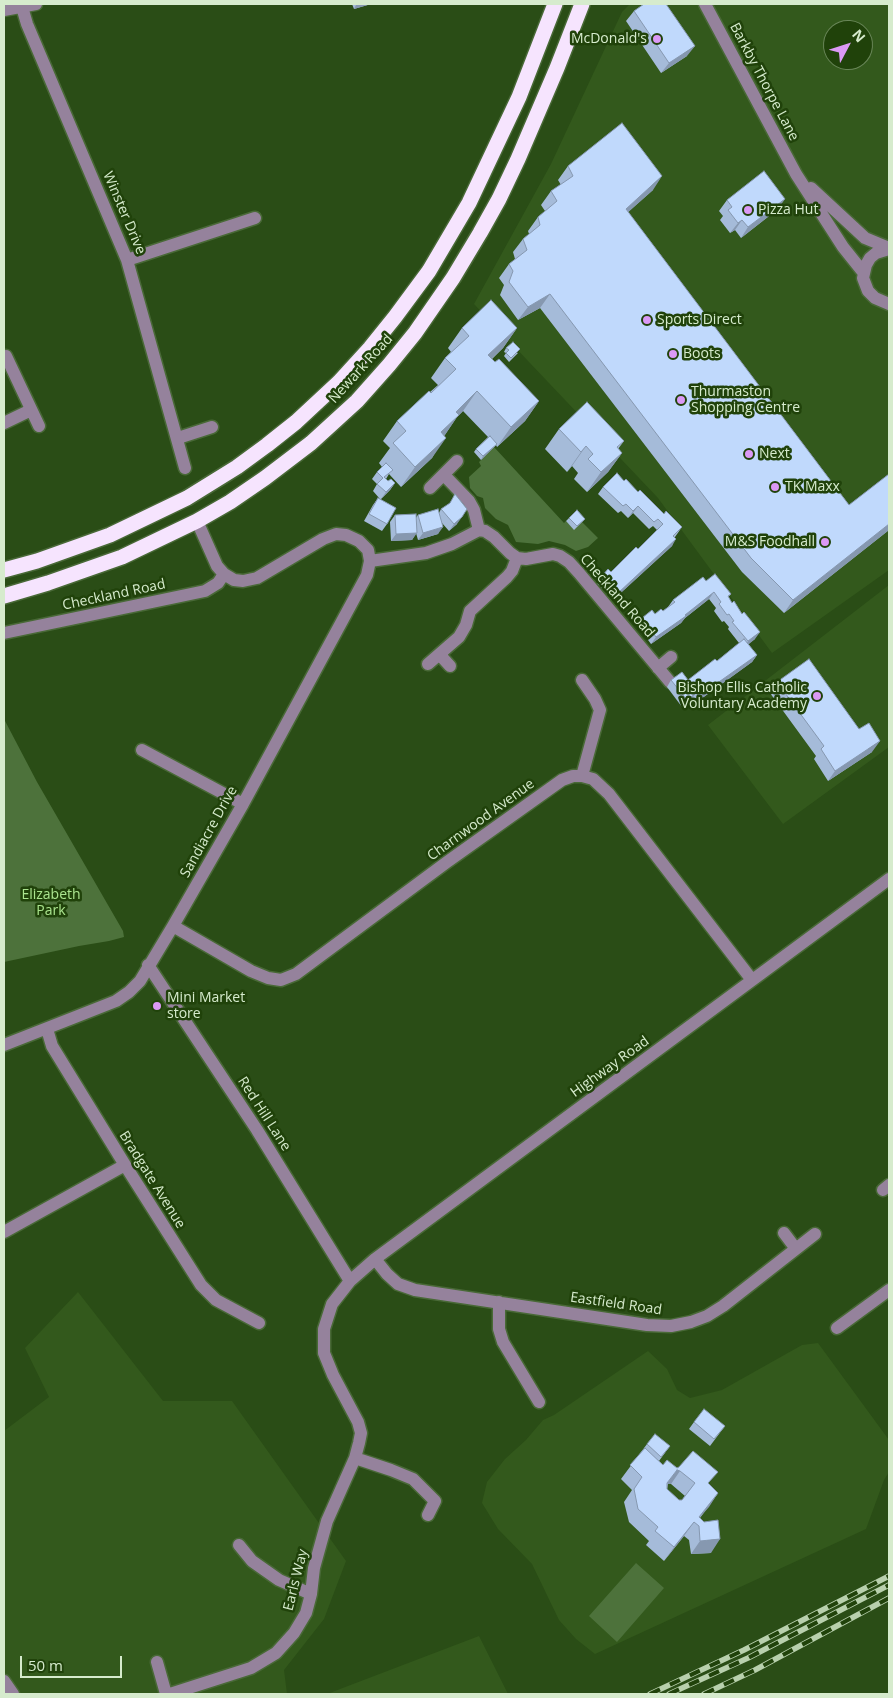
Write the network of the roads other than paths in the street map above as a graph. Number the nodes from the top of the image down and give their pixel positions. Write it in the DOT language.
graph roads {
  1 [pos="36,4"];
  2 [pos="554,4"];
  3 [pos="582,4"];
  4 [pos="705,4"];
  5 [pos="22,7"];
  6 [pos="4,10"];
  7 [pos="796,174"];
  8 [pos="255,218"];
  9 [pos="889,248"];
  10 [pos="127,260"];
  11 [pos="864,272"];
  12 [pos="889,304"];
  13 [pos="6,356"];
  14 [pos="31,410"];
  15 [pos="4,423"];
  16 [pos="39,426"];
  17 [pos="212,427"];
  18 [pos="178,438"];
  19 [pos="458,461"];
  20 [pos="185,468"];
  21 [pos="444,474"];
  22 [pos="430,488"];
  23 [pos="197,521"];
  24 [pos="479,530"];
  25 [pos="517,558"];
  26 [pos="370,561"];
  27 [pos="4,570"];
  28 [pos="224,574"];
  29 [pos="4,596"];
  30 [pos="4,633"];
  31 [pos="440,655"];
  32 [pos="671,657"];
  33 [pos="428,664"];
  34 [pos="450,666"];
  35 [pos="658,668"];
  36 [pos="582,680"];
  37 [pos="670,682"];
  38 [pos="142,750"];
  39 [pos="582,776"];
  40 [pos="243,804"];
  41 [pos="889,879"];
  42 [pos="173,926"];
  43 [pos="148,965"];
  44 [pos="752,980"];
  45 [pos="47,1029"];
  46 [pos="4,1045"];
  47 [pos="125,1165"];
  48 [pos="4,1232"];
  49 [pos="784,1233"];
  50 [pos="815,1234"];
  51 [pos="796,1249"];
  52 [pos="375,1259"];
  53 [pos="350,1281"];
  54 [pos="889,1290"];
  55 [pos="499,1302"];
  56 [pos="259,1323"];
  57 [pos="837,1328"];
  58 [pos="538,1402"];
  59 [pos="356,1458"];
  60 [pos="428,1515"];
  61 [pos="239,1545"];
  62 [pos="311,1594"];
  63 [pos="157,1662"];
  64 [pos="4,1681"];
  65 [pos="14,1694"];
  66 [pos="166,1694"];
  67 [pos="170,1694"];
  1 -- 5 [label="street"];
  2 -- 27 [label="highway, Newark Road"];
  3 -- 23 [label="highway, Newark Road"];
  4 -- 7 [label="street, Barkby Thorpe Lane"];
  5 -- 6 [label="street"];
  5 -- 10 [label="street, Winster Drive"];
  7 -- 9 [label="street, Barkby Thorpe Lane"];
  7 -- 11 [label="street, Barkby Thorpe Lane"];
  8 -- 10 [label="street"];
  9 -- 11 [label="street, Barkby Thorpe Lane"];
  10 -- 18 [label="street, Winster Drive"];
  11 -- 12 [label="street, Barkby Thorpe Lane"];
  13 -- 14 [label="street"];
  14 -- 15 [label="street"];
  14 -- 16 [label="street"];
  17 -- 18 [label="street"];
  18 -- 20 [label="street, Winster Drive"];
  19 -- 21 [label="street"];
  21 -- 22 [label="street"];
  21 -- 24 [label="street"];
  23 -- 28 [label="street"];
  23 -- 29 [label="highway, Newark Road"];
  24 -- 25 [label="street"];
  24 -- 26 [label="street"];
  25 -- 31 [label="street"];
  25 -- 35 [label="street, Checkland Road"];
  26 -- 28 [label="street"];
  26 -- 40 [label="street, Sandiacre Drive"];
  28 -- 30 [label="street, Checkland Road"];
  31 -- 33 [label="street"];
  31 -- 34 [label="street"];
  32 -- 35 [label="street"];
  35 -- 37 [label="street, Checkland Road"];
  36 -- 39 [label="street"];
  38 -- 40 [label="street"];
  39 -- 42 [label="street, Charnwood Avenue"];
  39 -- 44 [label="street"];
  40 -- 42 [label="street, Sandiacre Drive"];
  41 -- 44 [label="street, Highway Road"];
  42 -- 43 [label="street, Sandiacre Drive"];
  43 -- 45 [label="street, Sandiacre Drive"];
  43 -- 53 [label="street, Red Hill Lane"];
  44 -- 52 [label="street, Highway Road"];
  45 -- 46 [label="street, Sandiacre Drive"];
  45 -- 47 [label="street, Bradgate Avenue"];
  47 -- 48 [label="street"];
  47 -- 56 [label="street, Bradgate Avenue"];
  49 -- 51 [label="street"];
  50 -- 51 [label="street, Eastfield Road"];
  51 -- 55 [label="street, Eastfield Road"];
  52 -- 53 [label="street, Highway Road"];
  52 -- 55 [label="street, Eastfield Road"];
  53 -- 59 [label="street, Earls Way"];
  54 -- 57 [label="street"];
  55 -- 58 [label="street"];
  59 -- 60 [label="street"];
  59 -- 62 [label="street, Earls Way"];
  61 -- 62 [label="street"];
  62 -- 67 [label="street, Earls Way"];
  63 -- 66 [label="street"];
  64 -- 65 [label="street"];
}
